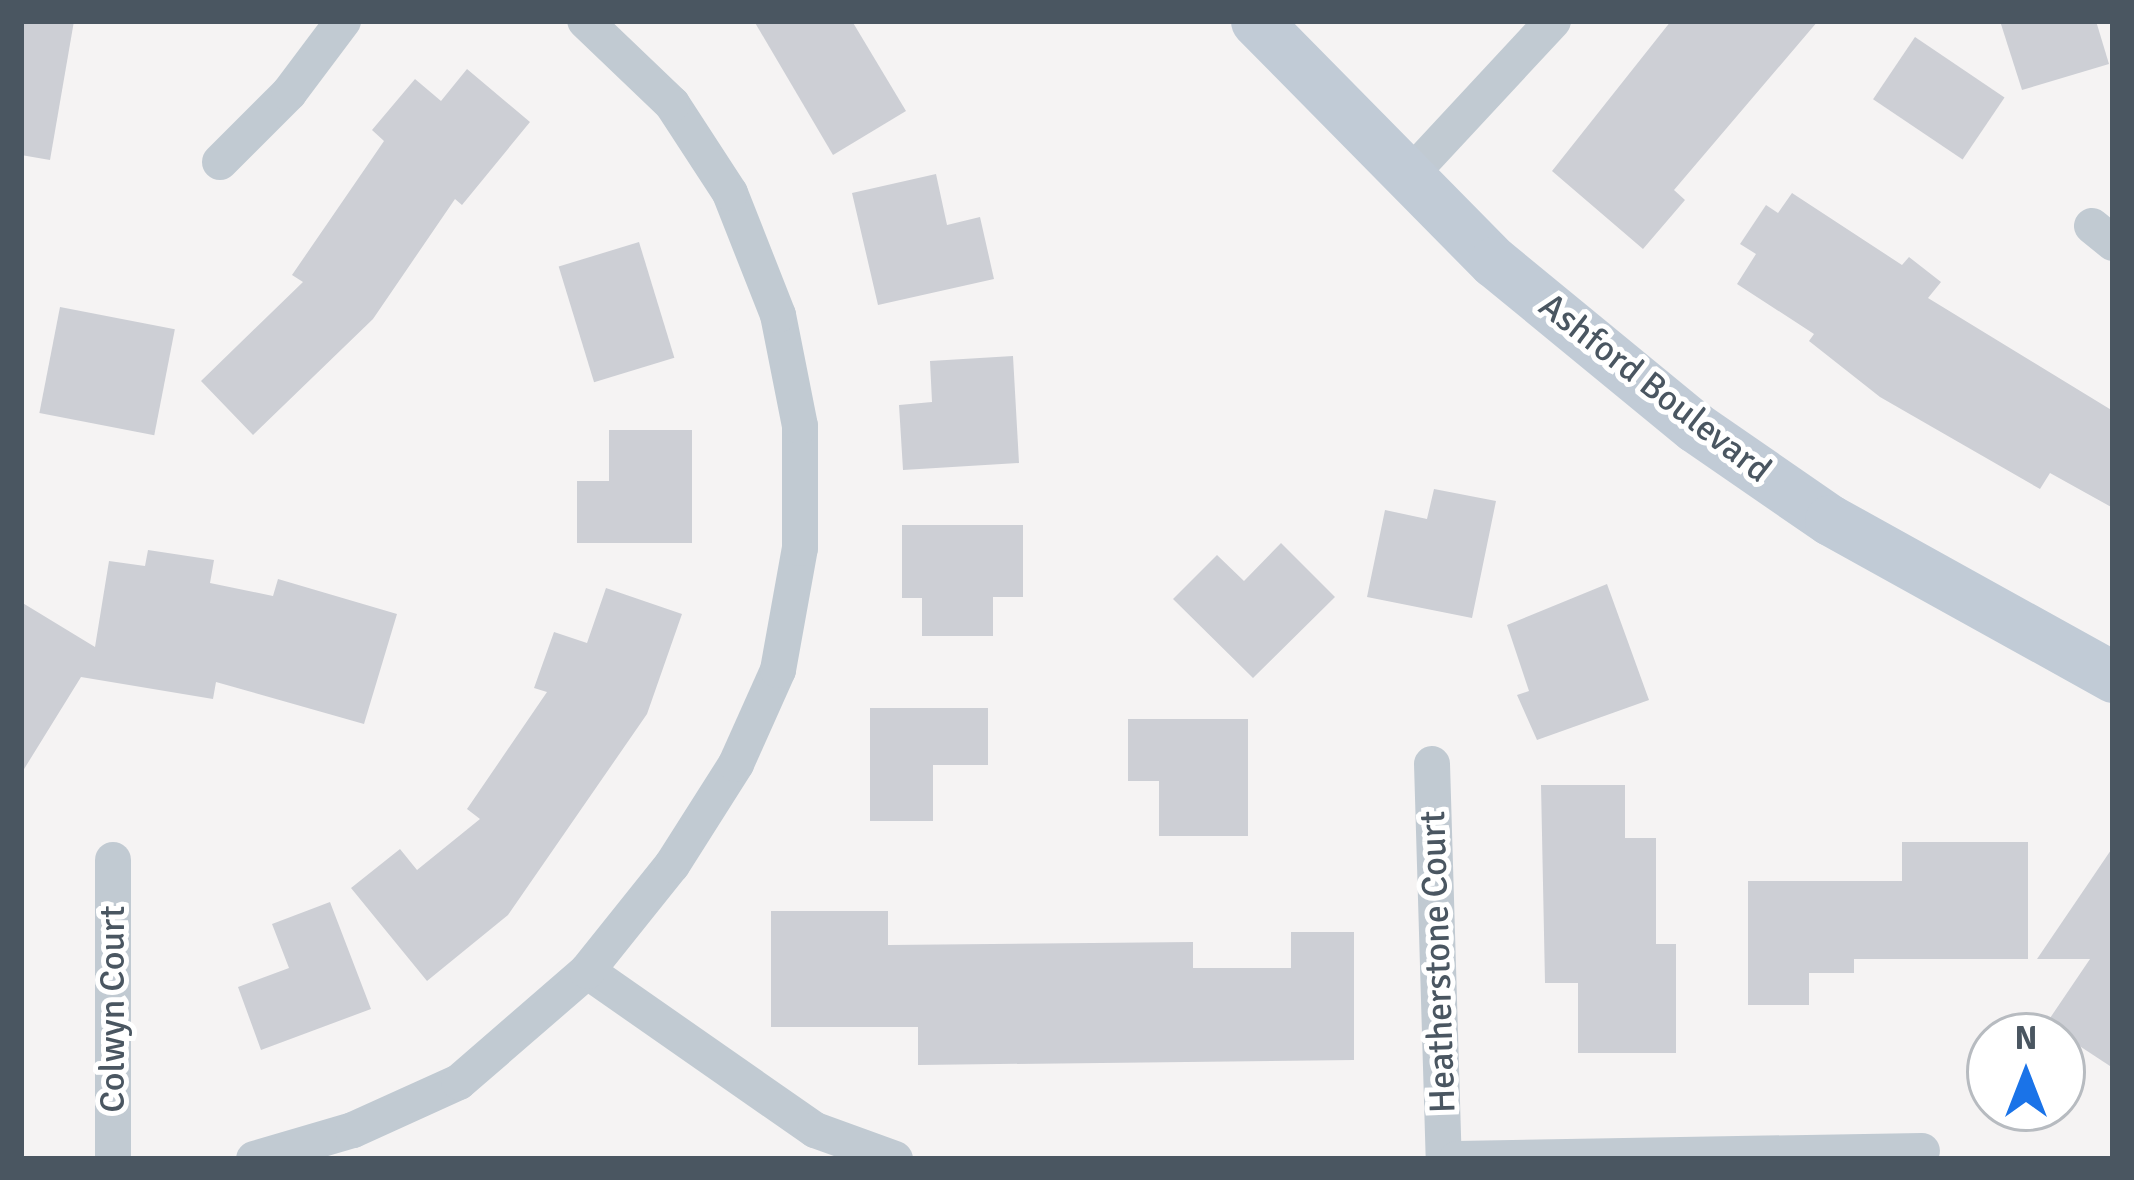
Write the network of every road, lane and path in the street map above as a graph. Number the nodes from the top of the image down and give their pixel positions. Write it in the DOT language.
graph roads {
  1 [pos="344,21"];
  2 [pos="585,21"];
  3 [pos="1256,21"];
  4 [pos="1553,21"];
  5 [pos="220,162"];
  6 [pos="1408,177"];
  7 [pos="2113,677"];
  8 [pos="1432,764"];
  9 [pos="113,860"];
  10 [pos="587,971"];
  11 [pos="1922,1151"];
  12 [pos="113,1159"];
  13 [pos="254,1159"];
  14 [pos="895,1159"];
  15 [pos="1444,1159"];
  16 [pos="1457,1159"];
  1 -- 5 [label="street"];
  2 -- 10 [label="street"];
  3 -- 6 [label="street, Ashford Boulevard"];
  4 -- 6 [label="street"];
  6 -- 7 [label="street, Ashford Boulevard"];
  8 -- 15 [label="street, Heatherstone Court"];
  9 -- 12 [label="street, Colwyn Court"];
  10 -- 13 [label="street"];
  10 -- 14 [label="street"];
  11 -- 16 [label="street"];
}
